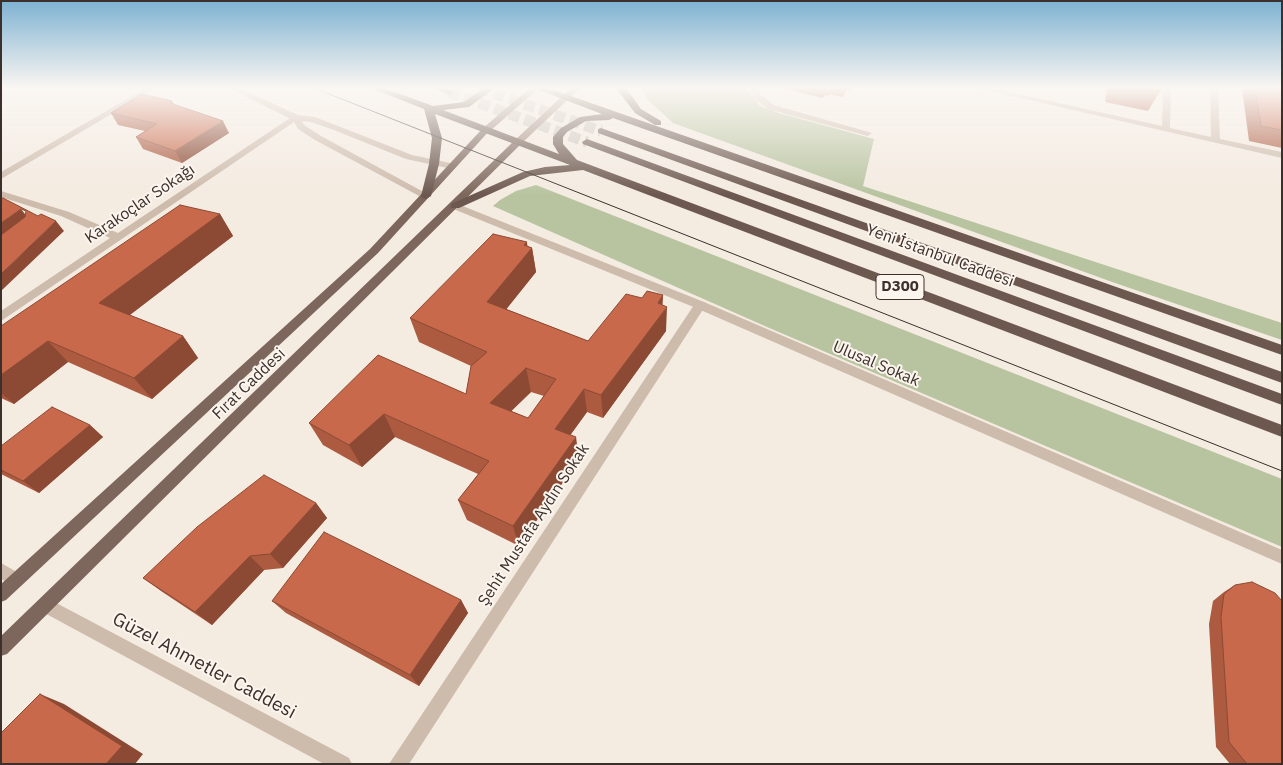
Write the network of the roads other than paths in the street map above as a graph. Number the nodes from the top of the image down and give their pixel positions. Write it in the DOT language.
graph roads {
  1 [pos="91,124"];
  2 [pos="287,124"];
  3 [pos="299,124"];
  4 [pos="325,124"];
  5 [pos="434,124"];
  6 [pos="469,124"];
  7 [pos="493,124"];
  8 [pos="538,124"];
  9 [pos="575,124"];
  10 [pos="641,124"];
  11 [pos="660,124"];
  12 [pos="831,124"];
  13 [pos="1138,124"];
  14 [pos="1166,124"];
  15 [pos="1215,124"];
  16 [pos="486,130"];
  17 [pos="1166,130"];
  18 [pos="601,132"];
  19 [pos="868,133"];
  20 [pos="689,140"];
  21 [pos="1216,141"];
  22 [pos="518,142"];
  23 [pos="587,142"];
  24 [pos="1282,155"];
  25 [pos="434,164"];
  26 [pos="452,166"];
  27 [pos="582,166"];
  28 [pos="1,176"];
  29 [pos="1,194"];
  30 [pos="426,196"];
  31 [pos="455,206"];
  32 [pos="117,237"];
  33 [pos="700,305"];
  34 [pos="1,317"];
  35 [pos="1282,350"];
  36 [pos="1282,378"];
  37 [pos="1282,400"];
  38 [pos="1282,431"];
  39 [pos="1282,557"];
  40 [pos="1,570"];
  41 [pos="17,580"];
  42 [pos="1,595"];
  43 [pos="45,606"];
  44 [pos="1,648"];
  45 [pos="343,764"];
  46 [pos="398,764"];
  1 -- 28 [label="street"];
  2 -- 32 [label="street, Karakoçlar Sokağı"];
  3 -- 30 [label="street"];
  4 -- 25 [label="street"];
  5 -- 25 [label="highway"];
  6 -- 16 [label="highway, D300"];
  7 -- 16 [label="main road"];
  8 -- 22 [label="main road"];
  9 -- 27 [label="highway"];
  10 -- 20 [label="highway"];
  11 -- 20 [label="highway"];
  12 -- 19 [label="street"];
  13 -- 17 [label="street"];
  14 -- 17 [label="street"];
  15 -- 21 [label="street"];
  16 -- 22 [label="highway, D300"];
  16 -- 26 [label="main road, Fırat Caddesi"];
  17 -- 21 [label="street"];
  18 -- 36 [label="highway, Yeni İstanbul Caddesi"];
  20 -- 35 [label="highway"];
  21 -- 24 [label="street"];
  22 -- 27 [label="highway, D300"];
  22 -- 31 [label="main road, Fırat Caddesi"];
  23 -- 37 [label="highway, Yeni İstanbul Caddesi / D300"];
  25 -- 26 [label="street"];
  25 -- 30 [label="highway"];
  26 -- 30 [label="main road, Fırat Caddesi"];
  27 -- 31 [label="highway"];
  27 -- 38 [label="highway, D300"];
  29 -- 32 [label="street"];
  30 -- 41 [label="main road, Fırat Caddesi"];
  31 -- 33 [label="street, Ulusal Sokak"];
  31 -- 43 [label="main road, Fırat Caddesi"];
  32 -- 34 [label="street, Karakoçlar Sokağı"];
  33 -- 39 [label="street, Ulusal Sokak"];
  33 -- 46 [label="street, Şehit Mustafa Aydın Sokak"];
  40 -- 41 [label="street"];
  41 -- 42 [label="main road, Fırat Caddesi"];
  43 -- 44 [label="main road, Fırat Caddesi"];
  43 -- 45 [label="street, Güzel Ahmetler Caddesi"];
}
